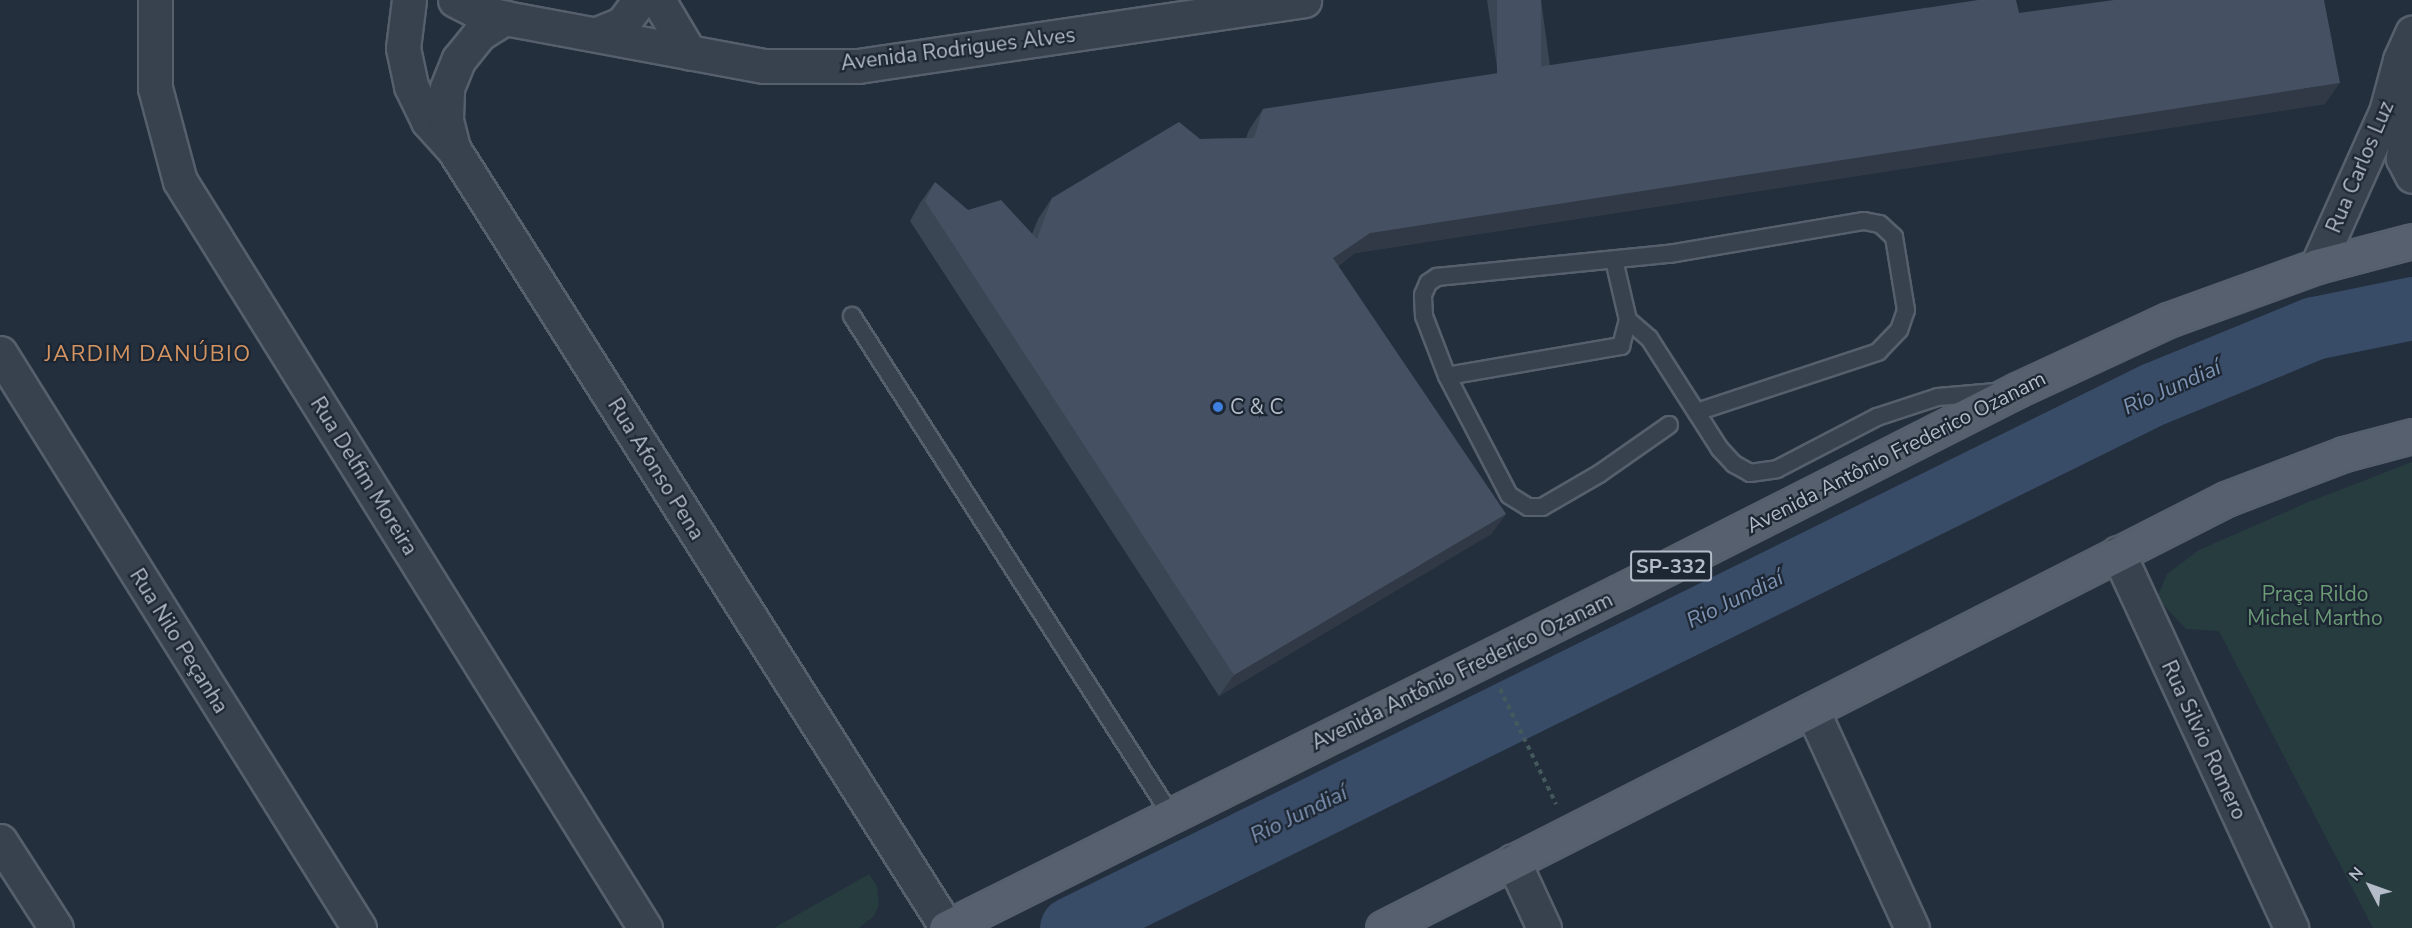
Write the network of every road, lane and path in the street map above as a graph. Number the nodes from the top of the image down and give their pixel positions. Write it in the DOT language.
graph roads {
  1 [pos="155,0"];
  2 [pos="409,0"];
  3 [pos="455,0"];
  4 [pos="640,0"];
  5 [pos="658,0"];
  6 [pos="1286,2"];
  7 [pos="506,18"];
  8 [pos="2412,33"];
  9 [pos="597,34"];
  10 [pos="689,52"];
  11 [pos="2412,92"];
  12 [pos="454,150"];
  13 [pos="2412,176"];
  14 [pos="2412,241"];
  15 [pos="1614,260"];
  16 [pos="2317,266"];
  17 [pos="852,316"];
  18 [pos="1628,320"];
  19 [pos="0,353"];
  20 [pos="1447,376"];
  21 [pos="2017,390"];
  22 [pos="1697,412"];
  23 [pos="1669,425"];
  24 [pos="2412,436"];
  25 [pos="2118,553"];
  26 [pos="1497,683"];
  27 [pos="1812,710"];
  28 [pos="1541,777"];
  29 [pos="1171,815"];
  30 [pos="0,841"];
  31 [pos="1513,861"];
  32 [pos="56,928"];
  33 [pos="359,928"];
  34 [pos="645,928"];
  35 [pos="946,928"];
  36 [pos="1383,928"];
  37 [pos="1544,928"];
  38 [pos="1912,928"];
  39 [pos="2291,928"];
  1 -- 34 [label="street, Rua Delfim Moreira"];
  2 -- 12 [label="street, Rua Afonso Pena"];
  3 -- 7 [label="street, Avenida Rodrigues Alves"];
  4 -- 9 [label="street"];
  5 -- 10 [label="street"];
  6 -- 10 [label="street, Avenida Rodrigues Alves"];
  7 -- 9 [label="street, Avenida Rodrigues Alves"];
  7 -- 12 [label="street"];
  8 -- 16 [label="street, Rua Carlos Luz"];
  9 -- 10 [label="street, Avenida Rodrigues Alves"];
  11 -- 13 [label="street, Rua Carlos Luz"];
  12 -- 35 [label="street, Rua Afonso Pena"];
  14 -- 16 [label="main road, Avenida Antônio Frederico Ozanam / SP-332"];
  15 -- 18 [label="lane"];
  15 -- 20 [label="lane"];
  15 -- 22 [label="lane"];
  16 -- 21 [label="main road, Avenida Antônio Frederico Ozanam / SP-332"];
  17 -- 29 [label="lane"];
  18 -- 20 [label="lane"];
  18 -- 22 [label="lane"];
  19 -- 33 [label="street, Rua Nilo Peçanha"];
  20 -- 23 [label="lane"];
  21 -- 22 [label="lane"];
  21 -- 29 [label="main road, Avenida Antônio Frederico Ozanam / SP-332"];
  24 -- 25 [label="main road"];
  25 -- 27 [label="main road"];
  25 -- 39 [label="street, Rua Silvio Romero"];
  26 -- 28 [label="path"];
  27 -- 31 [label="main road"];
  27 -- 38 [label="street"];
  29 -- 35 [label="main road, Avenida Antônio Frederico Ozanam / SP-332"];
  30 -- 32 [label="street"];
  31 -- 36 [label="main road"];
  31 -- 37 [label="street"];
}
